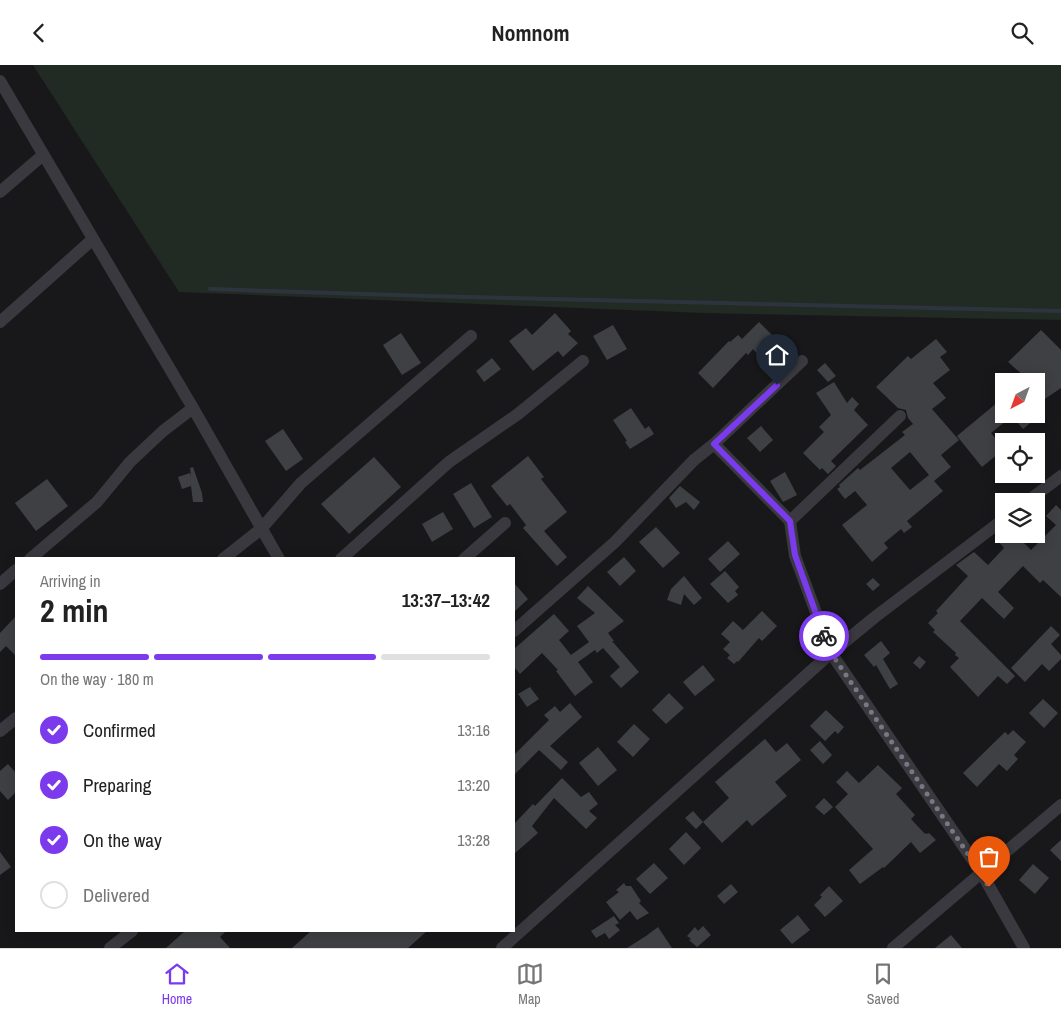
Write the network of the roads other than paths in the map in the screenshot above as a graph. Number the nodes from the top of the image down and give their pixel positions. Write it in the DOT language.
graph roads {
  1 [pos="0,81"];
  2 [pos="43,155"];
  3 [pos="0,192"];
  4 [pos="93,239"];
  5 [pos="0,322"];
  6 [pos="472,336"];
  7 [pos="583,361"];
  8 [pos="802,361"];
  9 [pos="193,408"];
  10 [pos="900,416"];
  11 [pos="714,444"];
  12 [pos="1061,476"];
  13 [pos="1039,493"];
  14 [pos="790,521"];
  15 [pos="505,523"];
  16 [pos="995,526"];
  17 [pos="261,529"];
  18 [pos="32,557"];
  19 [pos="225,557"];
  20 [pos="278,557"];
  21 [pos="343,557"];
  22 [pos="466,557"];
  23 [pos="15,571"];
  24 [pos="0,584"];
  25 [pos="515,630"];
  26 [pos="831,653"];
  27 [pos="15,719"];
  28 [pos="0,731"];
  29 [pos="1061,805"];
  30 [pos="981,872"];
  31 [pos="131,932"];
  32 [pos="506,942"];
  33 [pos="110,948"];
  34 [pos="892,948"];
  35 [pos="1024,948"];
  1 -- 2 [label="street"];
  2 -- 3 [label="street"];
  2 -- 4 [label="street"];
  4 -- 5 [label="street"];
  4 -- 9 [label="street"];
  6 -- 17 [label="street"];
  7 -- 21 [label="street"];
  8 -- 11 [label="street"];
  9 -- 17 [label="street"];
  9 -- 18 [label="street"];
  10 -- 14 [label="street"];
  11 -- 14 [label="street"];
  11 -- 25 [label="street"];
  12 -- 13 [label="street"];
  14 -- 26 [label="street"];
  15 -- 22 [label="street"];
  16 -- 26 [label="street"];
  17 -- 19 [label="street"];
  17 -- 20 [label="street"];
  23 -- 24 [label="street"];
  26 -- 30 [label="street"];
  26 -- 32 [label="street"];
  27 -- 28 [label="street"];
  29 -- 30 [label="street"];
  30 -- 34 [label="street"];
  30 -- 35 [label="street"];
  31 -- 33 [label="street"];
}
